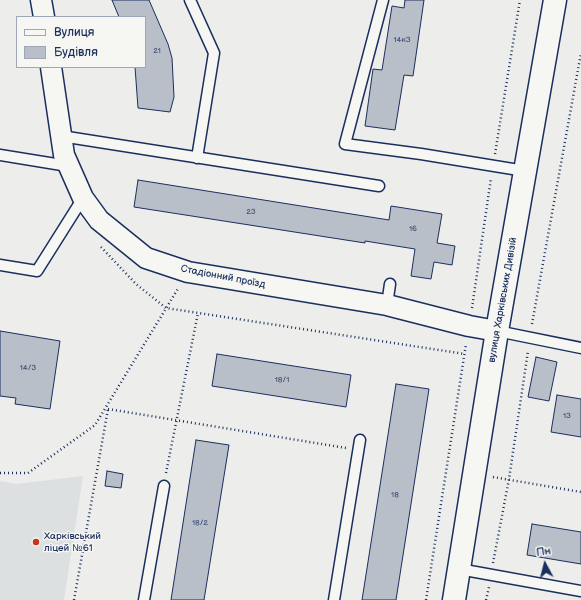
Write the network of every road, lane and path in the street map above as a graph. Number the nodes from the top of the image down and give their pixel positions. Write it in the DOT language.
graph roads {
  1 [pos="41,0"];
  2 [pos="190,0"];
  3 [pos="383,0"];
  4 [pos="520,0"];
  5 [pos="555,0"];
  6 [pos="44,16"];
  7 [pos="51,68"];
  8 [pos="61,136"];
  9 [pos="0,155"];
  10 [pos="197,158"];
  11 [pos="68,166"];
  12 [pos="493,166"];
  13 [pos="525,171"];
  14 [pos="379,186"];
  15 [pos="82,198"];
  16 [pos="0,265"];
  17 [pos="188,272"];
  18 [pos="390,284"];
  19 [pos="387,305"];
  20 [pos="166,308"];
  21 [pos="198,312"];
  22 [pos="469,326"];
  23 [pos="497,331"];
  24 [pos="581,348"];
  25 [pos="465,354"];
  26 [pos="109,402"];
  27 [pos="108,409"];
  28 [pos="178,420"];
  29 [pos="359,445"];
  30 [pos="0,473"];
  31 [pos="475,473"];
  32 [pos="164,486"];
  33 [pos="581,492"];
  34 [pos="459,569"];
  35 [pos="581,591"];
  36 [pos="74,600"];
  37 [pos="144,600"];
  38 [pos="334,600"];
  39 [pos="426,600"];
  40 [pos="454,600"];
  1 -- 6 [label="street"];
  2 -- 10 [label="lane"];
  3 -- 12 [label="lane"];
  4 -- 12 [label="path"];
  5 -- 13 [label="street, вулиця Харківських Дивізій"];
  7 -- 8 [label="street, Стадіонний проїзд"];
  8 -- 10 [label="lane"];
  8 -- 11 [label="street, Стадіонний проїзд"];
  9 -- 11 [label="lane"];
  10 -- 14 [label="lane"];
  11 -- 15 [label="street, Стадіонний проїзд"];
  12 -- 13 [label="lane"];
  12 -- 22 [label="path"];
  13 -- 23 [label="street, вулиця Харківських Дивізій"];
  15 -- 16 [label="lane"];
  15 -- 17 [label="street, Стадіонний проїзд"];
  17 -- 19 [label="street, Стадіонний проїзд"];
  17 -- 20 [label="path"];
  18 -- 19 [label="lane"];
  19 -- 22 [label="street, Стадіонний проїзд"];
  20 -- 21 [label="path"];
  20 -- 26 [label="path"];
  21 -- 25 [label="path"];
  21 -- 28 [label="path"];
  22 -- 23 [label="street, Стадіонний проїзд"];
  22 -- 25 [label="path"];
  23 -- 24 [label="lane"];
  23 -- 31 [label="street, вулиця Харківських Дивізій"];
  25 -- 39 [label="path"];
  26 -- 27 [label="path"];
  26 -- 30 [label="path"];
  27 -- 28 [label="path"];
  27 -- 36 [label="path"];
  28 -- 29 [label="path"];
  28 -- 32 [label="path"];
  29 -- 38 [label="lane"];
  31 -- 33 [label="path"];
  31 -- 34 [label="street, вулиця Харківських Дивізій"];
  32 -- 37 [label="lane"];
  34 -- 35 [label="lane"];
  34 -- 40 [label="street, вулиця Харківських Дивізій"];
}
